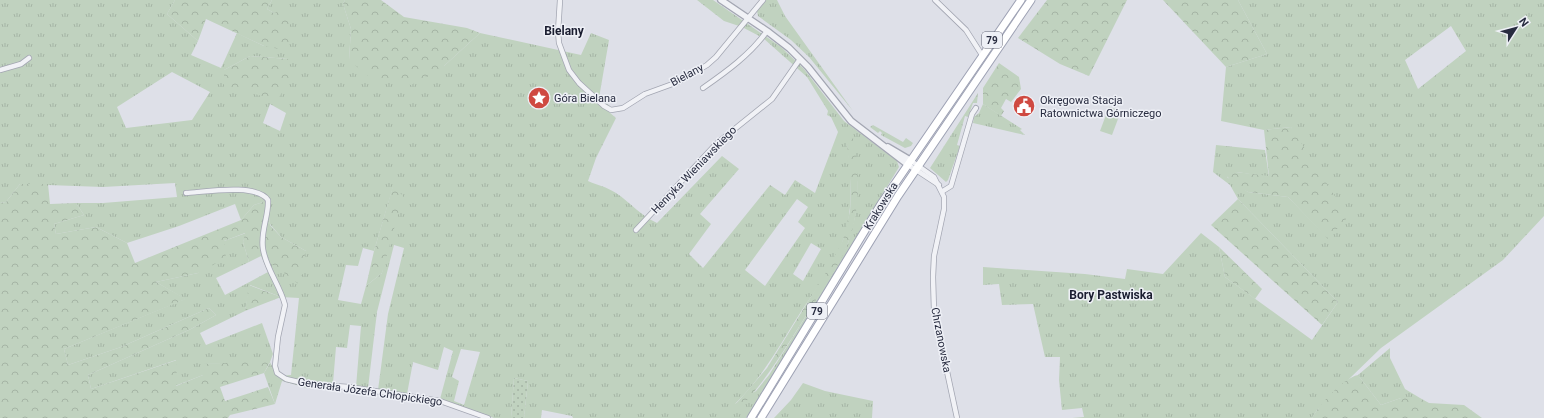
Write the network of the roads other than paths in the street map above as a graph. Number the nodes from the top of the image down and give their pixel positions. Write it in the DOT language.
graph roads {
  1 [pos="560,0"];
  2 [pos="721,0"];
  3 [pos="762,0"];
  4 [pos="935,0"];
  5 [pos="1021,0"];
  6 [pos="1031,0"];
  7 [pos="747,17"];
  8 [pos="767,31"];
  9 [pos="982,55"];
  10 [pos="29,58"];
  11 [pos="800,59"];
  12 [pos="0,70"];
  13 [pos="703,88"];
  14 [pos="976,108"];
  15 [pos="909,162"];
  16 [pos="917,168"];
  17 [pos="943,191"];
  18 [pos="186,193"];
  19 [pos="636,230"];
  20 [pos="488,418"];
  21 [pos="751,418"];
  22 [pos="761,418"];
  23 [pos="957,418"];
  1 -- 7 [label="street, Bielany"];
  2 -- 7 [label="street"];
  3 -- 7 [label="street, Bielany"];
  4 -- 9 [label="street"];
  5 -- 9 [label="main road, Krakowska / 79"];
  6 -- 16 [label="main road, Krakowska / 79"];
  7 -- 8 [label="street"];
  8 -- 11 [label="street"];
  8 -- 13 [label="street"];
  9 -- 15 [label="main road, Krakowska / 79"];
  10 -- 12 [label="street"];
  11 -- 15 [label="street"];
  11 -- 19 [label="street, Henryka Wieniawskiego"];
  14 -- 17 [label="street"];
  15 -- 16 [label="street"];
  15 -- 21 [label="main road, Krakowska / 79"];
  16 -- 17 [label="street"];
  16 -- 22 [label="main road, Krakowska / 79"];
  17 -- 23 [label="street, Chrzanowska"];
  18 -- 20 [label="street, Generała Józefa Chłopickiego"];
}
